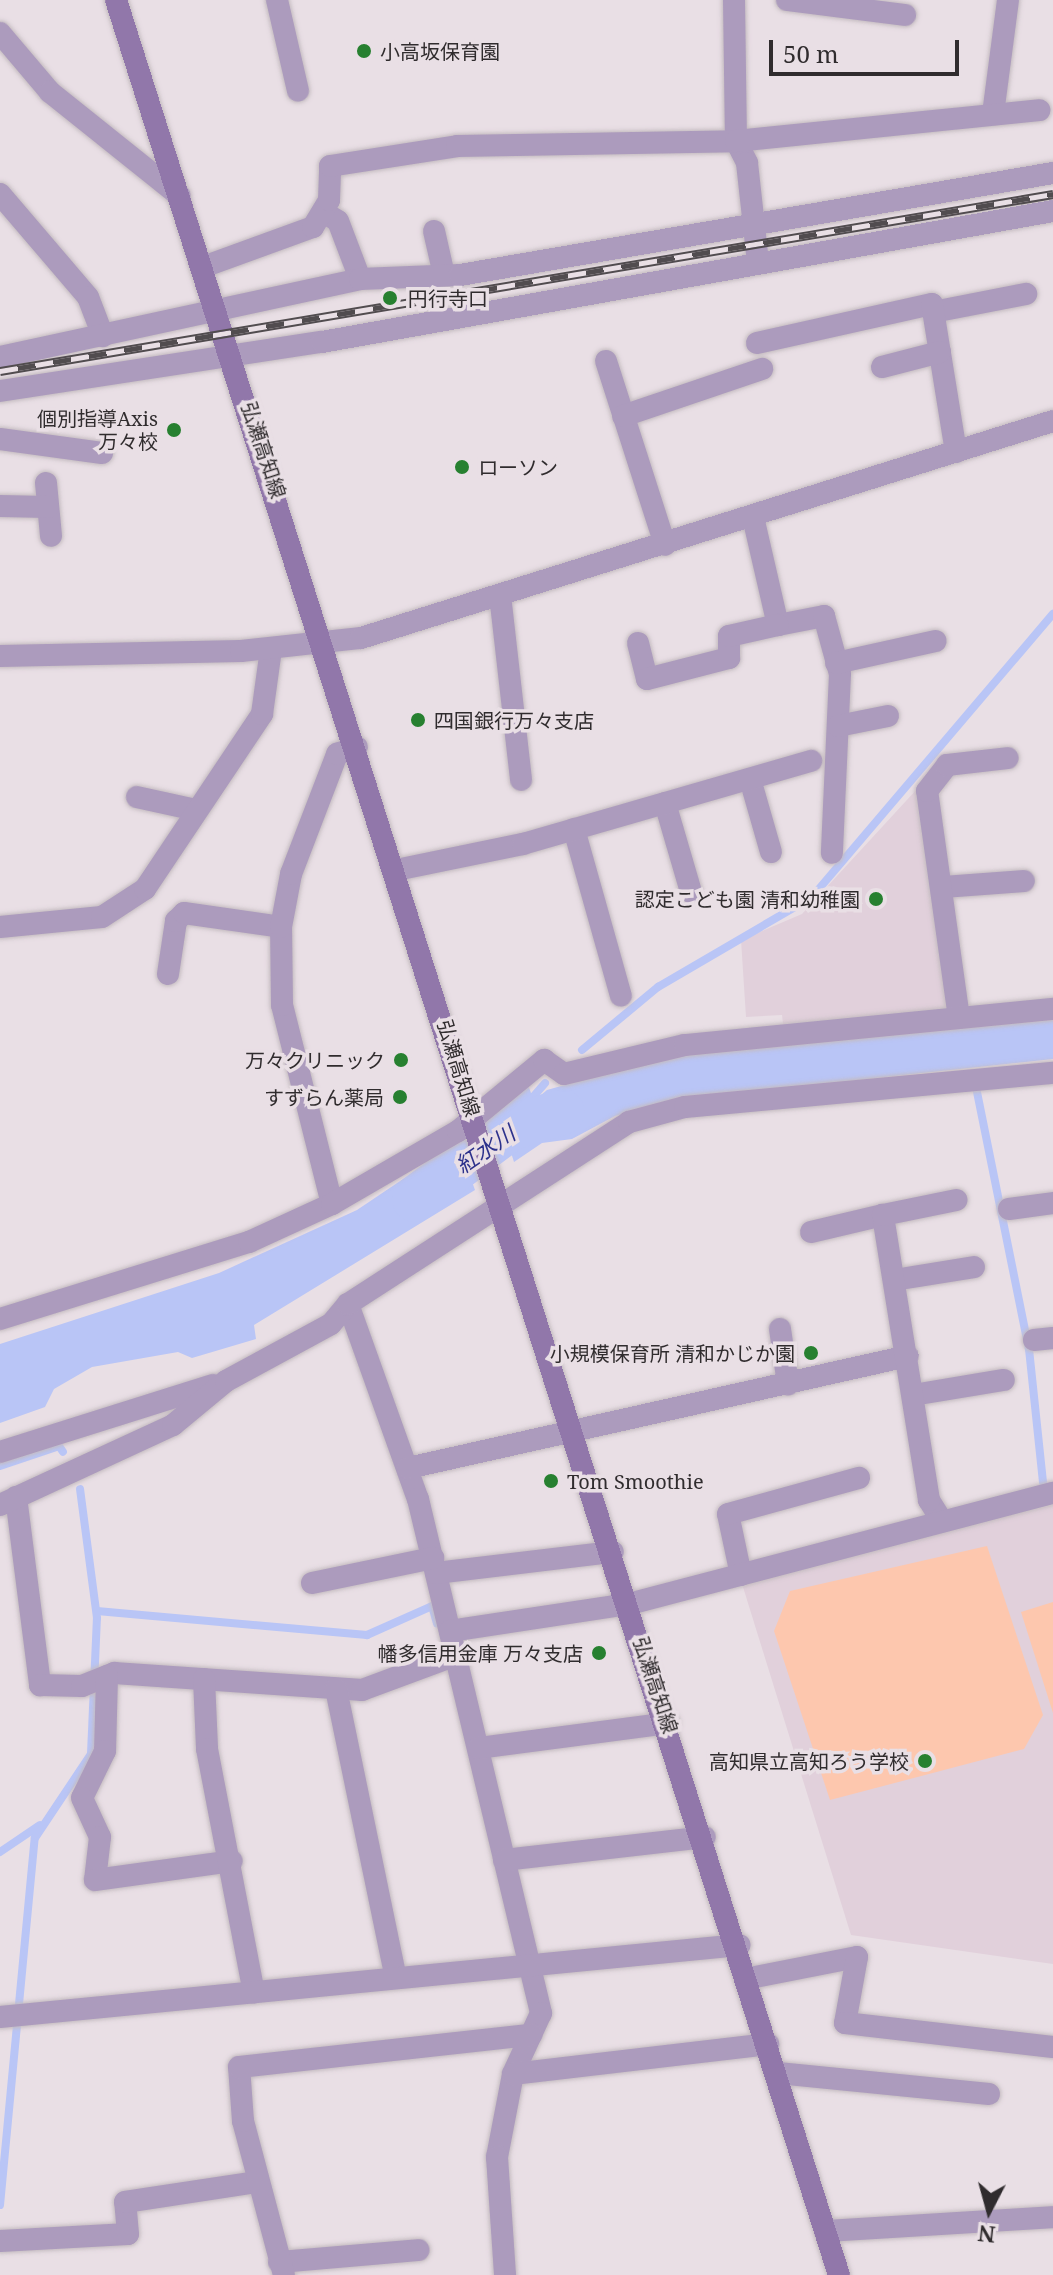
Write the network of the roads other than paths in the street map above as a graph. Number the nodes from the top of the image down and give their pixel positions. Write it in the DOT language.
graph roads {
  1 [pos="116,0"];
  2 [pos="277,0"];
  3 [pos="734,0"];
  4 [pos="787,0"];
  5 [pos="1008,0"];
  6 [pos="905,15"];
  7 [pos="0,33"];
  8 [pos="298,91"];
  9 [pos="1039,110"];
  10 [pos="993,114"];
  11 [pos="736,141"];
  12 [pos="1053,173"];
  13 [pos="0,194"];
  14 [pos="180,196"];
  15 [pos="1053,211"];
  16 [pos="325,213"];
  17 [pos="753,224"];
  18 [pos="434,231"];
  19 [pos="758,262"];
  20 [pos="203,267"];
  21 [pos="444,275"];
  22 [pos="360,279"];
  23 [pos="1026,294"];
  24 [pos="217,306"];
  25 [pos="933,312"];
  26 [pos="103,336"];
  27 [pos="757,343"];
  28 [pos="940,352"];
  29 [pos="233,354"];
  30 [pos="0,357"];
  31 [pos="606,361"];
  32 [pos="882,367"];
  33 [pos="762,369"];
  34 [pos="0,391"];
  35 [pos="623,416"];
  36 [pos="1053,421"];
  37 [pos="0,439"];
  38 [pos="956,452"];
  39 [pos="102,453"];
  40 [pos="46,483"];
  41 [pos="0,506"];
  42 [pos="48,507"];
  43 [pos="753,517"];
  44 [pos="51,536"];
  45 [pos="665,545"];
  46 [pos="500,595"];
  47 [pos="778,625"];
  48 [pos="936,641"];
  49 [pos="638,643"];
  50 [pos="324,644"];
  51 [pos="271,649"];
  52 [pos="0,656"];
  53 [pos="836,663"];
  54 [pos="888,716"];
  55 [pos="838,726"];
  56 [pos="357,747"];
  57 [pos="1008,758"];
  58 [pos="811,761"];
  59 [pos="750,779"];
  60 [pos="521,780"];
  61 [pos="137,797"];
  62 [pos="665,803"];
  63 [pos="196,810"];
  64 [pos="574,829"];
  65 [pos="771,852"];
  66 [pos="832,853"];
  67 [pos="396,870"];
  68 [pos="1024,881"];
  69 [pos="944,887"];
  70 [pos="691,892"];
  71 [pos="0,927"];
  72 [pos="281,927"];
  73 [pos="168,974"];
  74 [pos="621,996"];
  75 [pos="1053,1009"];
  76 [pos="959,1018"];
  77 [pos="1053,1073"];
  78 [pos="476,1123"];
  79 [pos="500,1195"];
  80 [pos="956,1200"];
  81 [pos="1053,1203"];
  82 [pos="332,1204"];
  83 [pos="1009,1209"];
  84 [pos="883,1215"];
  85 [pos="811,1232"];
  86 [pos="974,1267"];
  87 [pos="894,1280"];
  88 [pos="348,1304"];
  89 [pos="0,1319"];
  90 [pos="780,1329"];
  91 [pos="908,1356"];
  92 [pos="1004,1380"];
  93 [pos="226,1381"];
  94 [pos="788,1384"];
  95 [pos="913,1395"];
  96 [pos="576,1432"];
  97 [pos="0,1452"];
  98 [pos="408,1468"];
  99 [pos="859,1478"];
  100 [pos="1053,1493"];
  101 [pos="8,1501"];
  102 [pos="942,1521"];
  103 [pos="613,1552"];
  104 [pos="434,1566"];
  105 [pos="741,1575"];
  106 [pos="312,1583"];
  107 [pos="629,1604"];
  108 [pos="450,1631"];
  109 [pos="456,1655"];
  110 [pos="99,1679"];
  111 [pos="204,1679"];
  112 [pos="336,1689"];
  113 [pos="668,1723"];
  114 [pos="479,1748"];
  115 [pos="705,1837"];
  116 [pos="504,1860"];
  117 [pos="232,1861"];
  118 [pos="740,1945"];
  119 [pos="529,1965"];
  120 [pos="395,1975"];
  121 [pos="750,1978"];
  122 [pos="254,1992"];
  123 [pos="14,2017"];
  124 [pos="531,2035"];
  125 [pos="768,2044"];
  126 [pos="1053,2047"];
  127 [pos="778,2073"];
  128 [pos="513,2074"];
  129 [pos="989,2094"];
  130 [pos="258,2182"];
  131 [pos="1053,2217"];
  132 [pos="825,2231"];
  133 [pos="0,2241"];
  134 [pos="418,2250"];
  135 [pos="281,2268"];
  136 [pos="505,2275"];
  137 [pos="839,2275"];
  1 -- 14 [label="main road, 弘瀬高知線"];
  2 -- 8 [label="street"];
  3 -- 11 [label="street"];
  4 -- 6 [label="street"];
  5 -- 10 [label="street"];
  7 -- 14 [label="street"];
  9 -- 10 [label="street"];
  10 -- 11 [label="street"];
  11 -- 16 [label="street"];
  11 -- 17 [label="street"];
  12 -- 17 [label="street"];
  13 -- 26 [label="street"];
  14 -- 20 [label="main road, 弘瀬高知線"];
  15 -- 19 [label="street"];
  16 -- 20 [label="street"];
  16 -- 22 [label="street"];
  17 -- 19 [label="street"];
  17 -- 21 [label="street"];
  18 -- 21 [label="street"];
  19 -- 29 [label="street"];
  20 -- 24 [label="main road, 弘瀬高知線"];
  21 -- 22 [label="street"];
  22 -- 24 [label="street"];
  23 -- 25 [label="street"];
  24 -- 26 [label="street"];
  24 -- 29 [label="main road, 弘瀬高知線"];
  25 -- 27 [label="street"];
  25 -- 28 [label="street"];
  26 -- 30 [label="street"];
  28 -- 32 [label="street"];
  28 -- 38 [label="street"];
  29 -- 34 [label="street"];
  29 -- 50 [label="main road, 弘瀬高知線"];
  31 -- 35 [label="street"];
  33 -- 35 [label="street"];
  35 -- 45 [label="street"];
  36 -- 38 [label="street"];
  37 -- 39 [label="street"];
  38 -- 43 [label="street"];
  40 -- 42 [label="street"];
  41 -- 42 [label="street"];
  42 -- 44 [label="street"];
  43 -- 45 [label="street"];
  43 -- 47 [label="street"];
  45 -- 46 [label="street"];
  46 -- 50 [label="street"];
  46 -- 60 [label="street"];
  47 -- 49 [label="street"];
  47 -- 53 [label="street"];
  48 -- 53 [label="street"];
  50 -- 51 [label="street"];
  50 -- 56 [label="main road, 弘瀬高知線"];
  51 -- 52 [label="street"];
  51 -- 63 [label="street"];
  53 -- 55 [label="street"];
  54 -- 55 [label="street"];
  55 -- 66 [label="street"];
  56 -- 67 [label="main road, 弘瀬高知線"];
  56 -- 72 [label="street"];
  57 -- 69 [label="street"];
  58 -- 59 [label="street"];
  59 -- 62 [label="street"];
  59 -- 65 [label="street"];
  61 -- 63 [label="street"];
  62 -- 64 [label="street"];
  62 -- 70 [label="street"];
  63 -- 71 [label="street"];
  64 -- 67 [label="street"];
  64 -- 74 [label="street"];
  67 -- 78 [label="main road, 弘瀬高知線"];
  68 -- 69 [label="street"];
  69 -- 76 [label="street"];
  72 -- 73 [label="street"];
  72 -- 82 [label="street"];
  75 -- 76 [label="street"];
  76 -- 78 [label="street"];
  77 -- 79 [label="street"];
  78 -- 79 [label="main road, 弘瀬高知線"];
  78 -- 82 [label="street"];
  79 -- 88 [label="street"];
  79 -- 96 [label="main road, 弘瀬高知線"];
  80 -- 84 [label="street"];
  81 -- 83 [label="street"];
  82 -- 89 [label="street"];
  84 -- 85 [label="street"];
  84 -- 87 [label="street"];
  86 -- 87 [label="street"];
  87 -- 91 [label="street"];
  88 -- 93 [label="street"];
  88 -- 98 [label="street"];
  90 -- 94 [label="street"];
  91 -- 94 [label="street"];
  91 -- 95 [label="street"];
  92 -- 95 [label="street"];
  93 -- 97 [label="street"];
  93 -- 101 [label="street"];
  94 -- 96 [label="street"];
  95 -- 102 [label="street"];
  96 -- 98 [label="street"];
  96 -- 103 [label="main road, 弘瀬高知線"];
  98 -- 104 [label="street"];
  99 -- 105 [label="street"];
  100 -- 102 [label="street"];
  101 -- 110 [label="street"];
  102 -- 105 [label="street"];
  103 -- 104 [label="street"];
  103 -- 107 [label="main road, 弘瀬高知線"];
  104 -- 106 [label="street"];
  104 -- 108 [label="street"];
  105 -- 107 [label="street"];
  107 -- 108 [label="street"];
  107 -- 113 [label="main road, 弘瀬高知線"];
  108 -- 109 [label="street"];
  109 -- 112 [label="street"];
  109 -- 114 [label="street"];
  110 -- 111 [label="street"];
  110 -- 117 [label="street"];
  111 -- 112 [label="street"];
  111 -- 117 [label="street"];
  112 -- 120 [label="street"];
  113 -- 114 [label="street"];
  113 -- 115 [label="main road, 弘瀬高知線"];
  114 -- 116 [label="street"];
  115 -- 116 [label="street"];
  115 -- 118 [label="main road, 弘瀬高知線"];
  116 -- 119 [label="street"];
  117 -- 122 [label="street"];
  118 -- 119 [label="street"];
  118 -- 121 [label="main road, 弘瀬高知線"];
  119 -- 120 [label="street"];
  119 -- 124 [label="street"];
  120 -- 122 [label="street"];
  121 -- 125 [label="main road, 弘瀬高知線"];
  121 -- 126 [label="street"];
  122 -- 123 [label="street"];
  124 -- 128 [label="street"];
  124 -- 130 [label="street"];
  125 -- 127 [label="main road, 弘瀬高知線"];
  125 -- 128 [label="street"];
  127 -- 129 [label="street"];
  127 -- 132 [label="main road, 弘瀬高知線"];
  128 -- 136 [label="street"];
  130 -- 133 [label="street"];
  130 -- 135 [label="street"];
  131 -- 132 [label="street"];
  132 -- 137 [label="main road, 弘瀬高知線"];
  134 -- 135 [label="street"];
}
